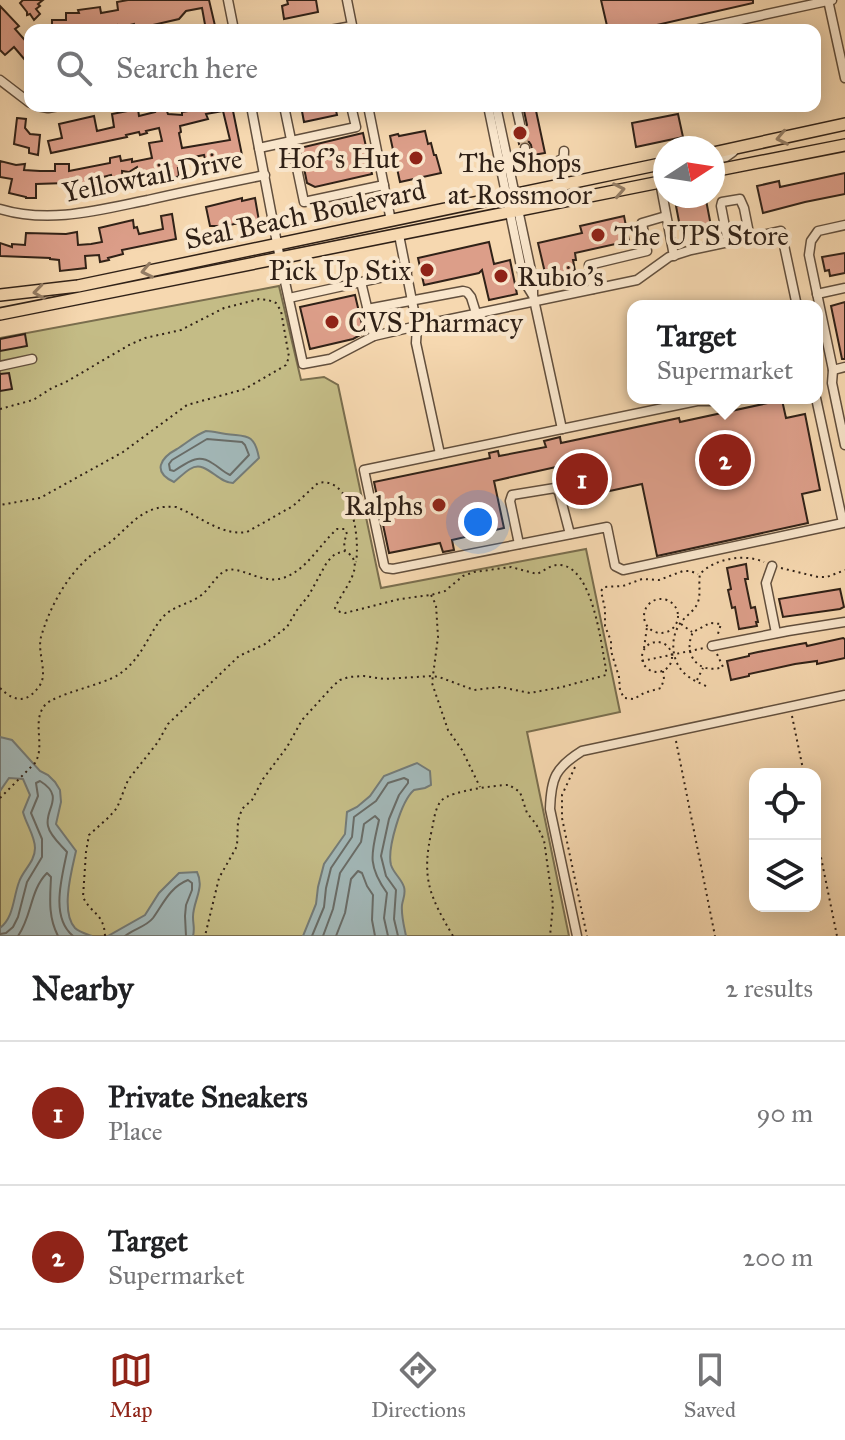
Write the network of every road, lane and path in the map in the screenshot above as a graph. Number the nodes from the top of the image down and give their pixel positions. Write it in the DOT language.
graph roads {
  1 [pos="228,0"];
  2 [pos="347,0"];
  3 [pos="830,0"];
  4 [pos="233,24"];
  5 [pos="352,24"];
  6 [pos="721,24"];
  7 [pos="845,78"];
  8 [pos="0,80"];
  9 [pos="24,98"];
  10 [pos="252,112"];
  11 [pos="285,112"];
  12 [pos="352,112"];
  13 [pos="369,112"];
  14 [pos="490,112"];
  15 [pos="497,112"];
  16 [pos="517,112"];
  17 [pos="520,124"];
  18 [pos="845,124"];
  19 [pos="372,125"];
  20 [pos="356,127"];
  21 [pos="291,141"];
  22 [pos="845,145"];
  23 [pos="741,147"];
  24 [pos="259,148"];
  25 [pos="525,148"];
  26 [pos="725,150"];
  27 [pos="564,151"];
  28 [pos="725,157"];
  29 [pos="653,166"];
  30 [pos="725,169"];
  31 [pos="265,175"];
  32 [pos="653,182"];
  33 [pos="384,185"];
  34 [pos="511,196"];
  35 [pos="665,208"];
  36 [pos="0,209"];
  37 [pos="514,212"];
  38 [pos="666,216"];
  39 [pos="391,221"];
  40 [pos="845,225"];
  41 [pos="399,235"];
  42 [pos="750,238"];
  43 [pos="728,242"];
  44 [pos="278,244"];
  45 [pos="647,251"];
  46 [pos="674,256"];
  47 [pos="280,259"];
  48 [pos="651,270"];
  49 [pos="407,272"];
  50 [pos="361,282"];
  51 [pos="845,288"];
  52 [pos="593,289"];
  53 [pos="817,294"];
  54 [pos="0,295"];
  55 [pos="289,298"];
  56 [pos="534,298"];
  57 [pos="412,299"];
  58 [pos="796,300"];
  59 [pos="818,300"];
  60 [pos="367,309"];
  61 [pos="476,313"];
  62 [pos="0,314"];
  63 [pos="823,322"];
  64 [pos="417,326"];
  65 [pos="374,336"];
  66 [pos="32,359"];
  67 [pos="0,366"];
  68 [pos="845,367"];
  69 [pos="833,370"];
  70 [pos="683,404"];
  71 [pos="817,404"];
  72 [pos="0,409"];
  73 [pos="562,429"];
  74 [pos="845,445"];
  75 [pos="440,454"];
  76 [pos="0,505"];
  77 [pos="570,534"];
  78 [pos="519,544"];
  79 [pos="345,551"];
  80 [pos="356,563"];
  81 [pos="772,566"];
  82 [pos="845,570"];
  83 [pos="700,574"];
  84 [pos="431,595"];
  85 [pos="845,622"];
  86 [pos="678,624"];
  87 [pos="647,626"];
  88 [pos="693,632"];
  89 [pos="776,633"];
  90 [pos="712,646"];
  91 [pos="644,648"];
  92 [pos="673,654"];
  93 [pos="642,661"];
  94 [pos="704,667"];
  95 [pos="663,671"];
  96 [pos="432,676"];
  97 [pos="697,682"];
  98 [pos="706,686"];
  99 [pos="0,688"];
  100 [pos="845,695"];
  101 [pos="790,707"];
  102 [pos="674,732"];
  103 [pos="582,751"];
  104 [pos="803,768"];
  105 [pos="480,788"];
  106 [pos="0,798"];
  107 [pos="817,840"];
  108 [pos="105,934"];
  109 [pos="205,936"];
  110 [pos="453,936"];
  111 [pos="550,936"];
  112 [pos="577,936"];
  113 [pos="587,936"];
  114 [pos="715,936"];
  115 [pos="837,936"];
  1 -- 4 [label="street"];
  2 -- 5 [label="street"];
  3 -- 6 [label="street"];
  3 -- 7 [label="street"];
  8 -- 9 [label="street"];
  10 -- 24 [label="street"];
  11 -- 21 [label="street"];
  12 -- 20 [label="street"];
  13 -- 19 [label="street"];
  14 -- 34 [label="street"];
  15 -- 34 [label="street"];
  16 -- 17 [label="street"];
  18 -- 23 [label="main road, one-way"];
  19 -- 20 [label="street"];
  19 -- 33 [label="street"];
  20 -- 21 [label="street"];
  21 -- 24 [label="street"];
  21 -- 33 [label="street"];
  22 -- 30 [label="main road"];
  23 -- 26 [label="main road"];
  23 -- 28 [label="street"];
  24 -- 31 [label="street"];
  25 -- 27 [label="street"];
  29 -- 34 [label="main road, Seal Beach Boulevard"];
  31 -- 36 [label="street, Yellowtail Drive"];
  31 -- 44 [label="street"];
  37 -- 32 [label="main road, Seal Beach Boulevard, one-way"];
  33 -- 39 [label="street"];
  34 -- 37 [label="street"];
  34 -- 39 [label="main road, Seal Beach Boulevard"];
  35 -- 38 [label="street"];
  37 -- 41 [label="main road, Seal Beach Boulevard"];
  37 -- 56 [label="street"];
  38 -- 45 [label="street"];
  38 -- 46 [label="street"];
  39 -- 44 [label="main road, Seal Beach Boulevard"];
  40 -- 53 [label="street"];
  41 -- 47 [label="main road, Seal Beach Boulevard"];
  41 -- 49 [label="street"];
  42 -- 43 [label="street"];
  42 -- 43 [label="street"];
  42 -- 58 [label="street"];
  43 -- 46 [label="street"];
  44 -- 47 [label="street"];
  44 -- 54 [label="main road, Seal Beach Boulevard, one-way"];
  45 -- 48 [label="street"];
  45 -- 52 [label="street"];
  46 -- 48 [label="street"];
  47 -- 55 [label="street"];
  47 -- 62 [label="main road, Seal Beach Boulevard"];
  48 -- 52 [label="street"];
  49 -- 50 [label="street"];
  49 -- 57 [label="street"];
  50 -- 55 [label="street"];
  50 -- 60 [label="street"];
  51 -- 53 [label="street"];
  52 -- 56 [label="street"];
  53 -- 59 [label="street"];
  55 -- 65 [label="street"];
  56 -- 61 [label="street"];
  56 -- 73 [label="street"];
  57 -- 60 [label="street"];
  57 -- 61 [label="street"];
  57 -- 64 [label="street"];
  60 -- 65 [label="street"];
  61 -- 64 [label="street"];
  63 -- 69 [label="street"];
  64 -- 65 [label="street"];
  64 -- 75 [label="street"];
  66 -- 67 [label="street"];
  68 -- 69 [label="street"];
  69 -- 74 [label="street"];
  70 -- 73 [label="street"];
  71 -- 77 [label="street"];
  72 -- 76 [label="path"];
  73 -- 75 [label="street"];
  75 -- 78 [label="street"];
  77 -- 78 [label="street"];
  77 -- 78 [label="street"];
  79 -- 80 [label="path"];
  79 -- 106 [label="path"];
  79 -- 108 [label="path"];
  80 -- 84 [label="path"];
  80 -- 99 [label="path"];
  81 -- 82 [label="path"];
  81 -- 83 [label="path"];
  81 -- 89 [label="street"];
  83 -- 86 [label="path"];
  83 -- 95 [label="path"];
  84 -- 96 [label="path"];
  84 -- 96 [label="path"];
  85 -- 89 [label="street"];
  86 -- 87 [label="path"];
  86 -- 87 [label="path"];
  86 -- 88 [label="path"];
  86 -- 92 [label="path"];
  87 -- 91 [label="path"];
  89 -- 90 [label="street"];
  90 -- 92 [label="path"];
  91 -- 92 [label="path"];
  91 -- 93 [label="path"];
  92 -- 93 [label="path"];
  92 -- 95 [label="path"];
  92 -- 97 [label="path"];
  93 -- 95 [label="path"];
  94 -- 97 [label="path"];
  96 -- 105 [label="path"];
  96 -- 109 [label="path"];
  97 -- 98 [label="path"];
  100 -- 101 [label="street"];
  101 -- 102 [label="street"];
  101 -- 104 [label="path"];
  102 -- 103 [label="street"];
  102 -- 114 [label="path"];
  103 -- 112 [label="street"];
  103 -- 113 [label="path"];
  105 -- 110 [label="path"];
  105 -- 111 [label="path"];
  107 -- 115 [label="path"];
}
